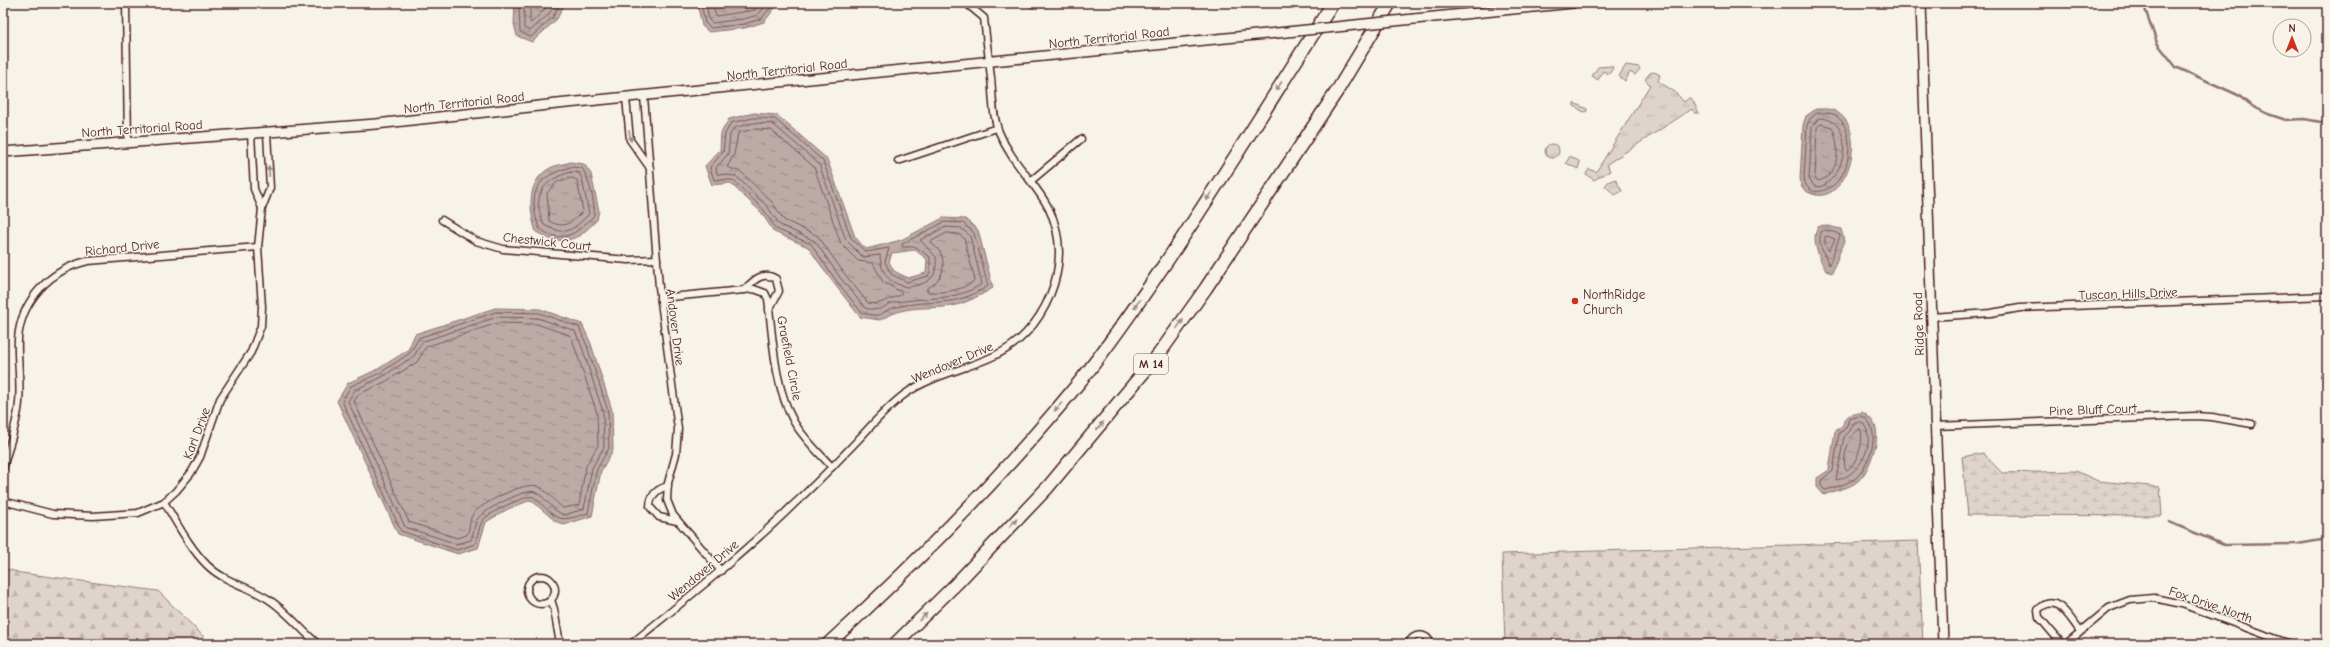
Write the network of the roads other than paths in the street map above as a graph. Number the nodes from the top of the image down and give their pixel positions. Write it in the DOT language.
graph roads {
  1 [pos="126,3"];
  2 [pos="966,3"];
  3 [pos="1333,3"];
  4 [pos="1390,3"];
  5 [pos="1572,3"];
  6 [pos="1921,3"];
  7 [pos="989,62"];
  8 [pos="644,96"];
  9 [pos="626,98"];
  10 [pos="997,128"];
  11 [pos="267,132"];
  12 [pos="251,134"];
  13 [pos="1081,139"];
  14 [pos="128,143"];
  15 [pos="3,152"];
  16 [pos="898,161"];
  17 [pos="650,168"];
  18 [pos="1032,180"];
  19 [pos="262,208"];
  20 [pos="442,220"];
  21 [pos="258,247"];
  22 [pos="657,260"];
  23 [pos="744,290"];
  24 [pos="2327,296"];
  25 [pos="660,298"];
  26 [pos="770,310"];
  27 [pos="1931,317"];
  28 [pos="2252,424"];
  29 [pos="1935,426"];
  30 [pos="832,467"];
  31 [pos="3,469"];
  32 [pos="668,486"];
  33 [pos="3,501"];
  34 [pos="164,502"];
  35 [pos="677,521"];
  36 [pos="721,571"];
  37 [pos="551,600"];
  38 [pos="2080,631"];
  39 [pos="318,644"];
  40 [pos="560,644"];
  41 [pos="631,644"];
  42 [pos="828,644"];
  43 [pos="895,644"];
  44 [pos="1408,644"];
  45 [pos="1432,644"];
  46 [pos="1943,644"];
  47 [pos="2062,644"];
  48 [pos="2066,644"];
  49 [pos="2290,644"];
  1 -- 14 [label="street"];
  2 -- 7 [label="street, Wendover Drive"];
  3 -- 42 [label="highway, one-way"];
  43 -- 4 [label="highway, M 14, one-way"];
  5 -- 7 [label="main road, North Territorial Road, bridge"];
  6 -- 27 [label="main road, Ridge Road"];
  7 -- 8 [label="main road, North Territorial Road"];
  7 -- 10 [label="street, Wendover Drive"];
  8 -- 9 [label="main road, North Territorial Road"];
  8 -- 17 [label="street, Andover Drive"];
  9 -- 11 [label="main road, North Territorial Road"];
  9 -- 17 [label="street, one-way"];
  10 -- 16 [label="street"];
  10 -- 18 [label="street, Wendover Drive"];
  11 -- 12 [label="main road, North Territorial Road"];
  19 -- 11 [label="street, Karl Drive, one-way"];
  12 -- 14 [label="main road, North Territorial Road"];
  12 -- 19 [label="street, Karl Drive"];
  13 -- 18 [label="street"];
  14 -- 15 [label="main road, North Territorial Road"];
  17 -- 22 [label="street, Andover Drive"];
  18 -- 30 [label="street, Wendover Drive"];
  19 -- 21 [label="street, Karl Drive"];
  20 -- 22 [label="street, Chestwick Court"];
  21 -- 31 [label="street, Richard Drive"];
  21 -- 34 [label="street, Karl Drive"];
  22 -- 25 [label="street, Andover Drive"];
  23 -- 25 [label="street, Graefield Circle"];
  23 -- 26 [label="street, Graefield Circle"];
  23 -- 26 [label="street, Graefield Circle"];
  24 -- 27 [label="street, Tuscan Hills Drive"];
  25 -- 32 [label="street, Andover Drive"];
  26 -- 30 [label="street, Graefield Circle"];
  27 -- 29 [label="main road, Ridge Road"];
  28 -- 29 [label="street, Pine Bluff Court"];
  29 -- 46 [label="main road, Ridge Road"];
  30 -- 36 [label="street, Wendover Drive"];
  32 -- 35 [label="street, Andover Drive"];
  32 -- 35 [label="street"];
  33 -- 34 [label="street, Karl Drive"];
  34 -- 39 [label="street"];
  35 -- 36 [label="street, Andover Drive"];
  36 -- 41 [label="street, Wendover Drive"];
  37 -- 37 [label="street"];
  37 -- 40 [label="street"];
  38 -- 47 [label="street"];
  38 -- 48 [label="street, Fox Drive North"];
  38 -- 49 [label="street, Fox Drive North"];
  44 -- 45 [label="street"];
}
